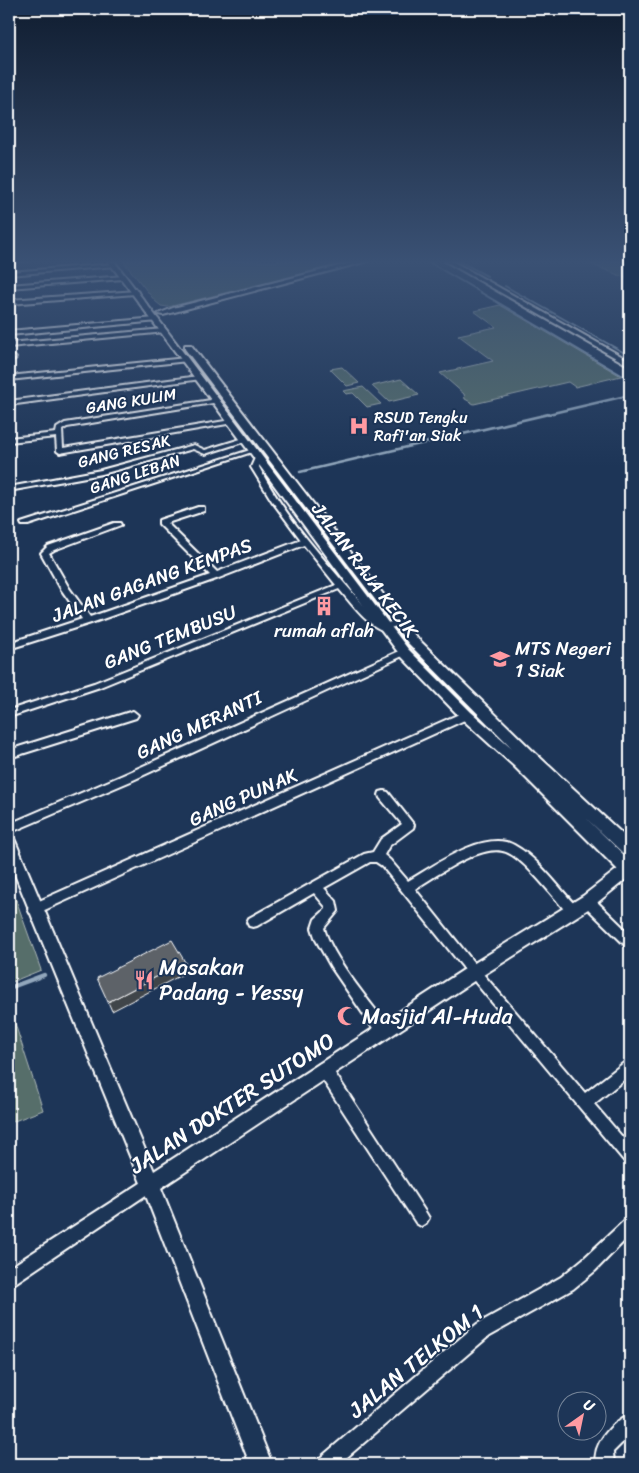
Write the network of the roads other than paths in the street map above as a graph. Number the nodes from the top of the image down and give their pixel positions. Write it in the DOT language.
graph roads {
  1 [pos="34,330"];
  2 [pos="171,330"];
  3 [pos="569,330"];
  4 [pos="164,332"];
  5 [pos="9,333"];
  6 [pos="9,346"];
  7 [pos="186,360"];
  8 [pos="630,364"];
  9 [pos="9,378"];
  10 [pos="199,378"];
  11 [pos="217,401"];
  12 [pos="9,403"];
  13 [pos="231,422"];
  14 [pos="58,436"];
  15 [pos="9,440"];
  16 [pos="244,440"];
  17 [pos="255,454"];
  18 [pos="9,489"];
  19 [pos="201,509"];
  20 [pos="25,523"];
  21 [pos="117,525"];
  22 [pos="306,541"];
  23 [pos="216,576"];
  24 [pos="342,586"];
  25 [pos="88,621"];
  26 [pos="398,624"];
  27 [pos="386,628"];
  28 [pos="9,646"];
  29 [pos="404,652"];
  30 [pos="9,714"];
  31 [pos="133,715"];
  32 [pos="466,715"];
  33 [pos="9,754"];
  34 [pos="525,760"];
  35 [pos="384,795"];
  36 [pos="9,828"];
  37 [pos="9,843"];
  38 [pos="630,850"];
  39 [pos="378,857"];
  40 [pos="629,869"];
  41 [pos="316,887"];
  42 [pos="408,888"];
  43 [pos="588,902"];
  44 [pos="34,909"];
  45 [pos="573,911"];
  46 [pos="253,922"];
  47 [pos="630,942"];
  48 [pos="474,972"];
  49 [pos="384,1032"];
  50 [pos="630,1067"];
  51 [pos="324,1069"];
  52 [pos="585,1102"];
  53 [pos="630,1157"];
  54 [pos="150,1184"];
  55 [pos="421,1218"];
  56 [pos="630,1225"];
  57 [pos="9,1277"];
  58 [pos="630,1423"];
  59 [pos="261,1464"];
  60 [pos="326,1464"];
  61 [pos="605,1464"];
  1 -- 5 [label="street"];
  2 -- 26 [label="main road, JALAN RAJA KECIK"];
  3 -- 8 [label="street"];
  4 -- 6 [label="street"];
  4 -- 7 [label="main road, JALAN RAJA KECIK"];
  7 -- 9 [label="street"];
  7 -- 10 [label="main road, JALAN RAJA KECIK"];
  10 -- 11 [label="main road, JALAN RAJA KECIK"];
  10 -- 12 [label="street"];
  11 -- 13 [label="main road, JALAN RAJA KECIK"];
  11 -- 14 [label="street, GANG KULIM"];
  13 -- 14 [label="street"];
  13 -- 16 [label="main road, JALAN RAJA KECIK"];
  14 -- 15 [label="street"];
  16 -- 17 [label="main road, JALAN RAJA KECIK"];
  16 -- 18 [label="street, GANG RESAK"];
  17 -- 20 [label="street, GANG LEBAN"];
  17 -- 22 [label="street"];
  17 -- 27 [label="main road, JALAN RAJA KECIK"];
  19 -- 23 [label="street"];
  21 -- 25 [label="street"];
  22 -- 23 [label="street, JALAN GAGANG KEMPAS"];
  22 -- 24 [label="street"];
  23 -- 25 [label="street, JALAN GAGANG KEMPAS"];
  24 -- 27 [label="street"];
  24 -- 30 [label="street, GANG TEMBUSU"];
  25 -- 28 [label="street, JALAN GAGANG KEMPAS"];
  26 -- 27 [label="street"];
  26 -- 34 [label="main road, JALAN RAJA KECIK"];
  27 -- 29 [label="main road, JALAN RAJA KECIK"];
  29 -- 32 [label="main road, JALAN RAJA KECIK"];
  29 -- 36 [label="street, GANG MERANTI"];
  31 -- 33 [label="street"];
  32 -- 34 [label="main road, JALAN RAJA KECIK"];
  32 -- 44 [label="street, GANG PUNAK"];
  34 -- 38 [label="main road, JALAN RAJA KECIK"];
  34 -- 40 [label="main road, JALAN RAJA KECIK"];
  35 -- 39 [label="street"];
  37 -- 44 [label="street"];
  39 -- 41 [label="street"];
  39 -- 42 [label="street"];
  40 -- 43 [label="street, JALAN DOKTER SUTOMO"];
  41 -- 46 [label="street"];
  41 -- 49 [label="street"];
  42 -- 45 [label="street"];
  42 -- 48 [label="street"];
  43 -- 45 [label="street, JALAN DOKTER SUTOMO"];
  43 -- 47 [label="street"];
  44 -- 54 [label="street"];
  45 -- 48 [label="street, JALAN DOKTER SUTOMO"];
  48 -- 49 [label="street, JALAN DOKTER SUTOMO"];
  48 -- 52 [label="street"];
  49 -- 51 [label="street, JALAN DOKTER SUTOMO"];
  50 -- 52 [label="street"];
  51 -- 54 [label="street, JALAN DOKTER SUTOMO"];
  51 -- 55 [label="street"];
  52 -- 53 [label="street"];
  54 -- 57 [label="street, JALAN DOKTER SUTOMO"];
  54 -- 59 [label="street"];
  56 -- 60 [label="street, JALAN TELKOM 1"];
  58 -- 61 [label="street"];
}
